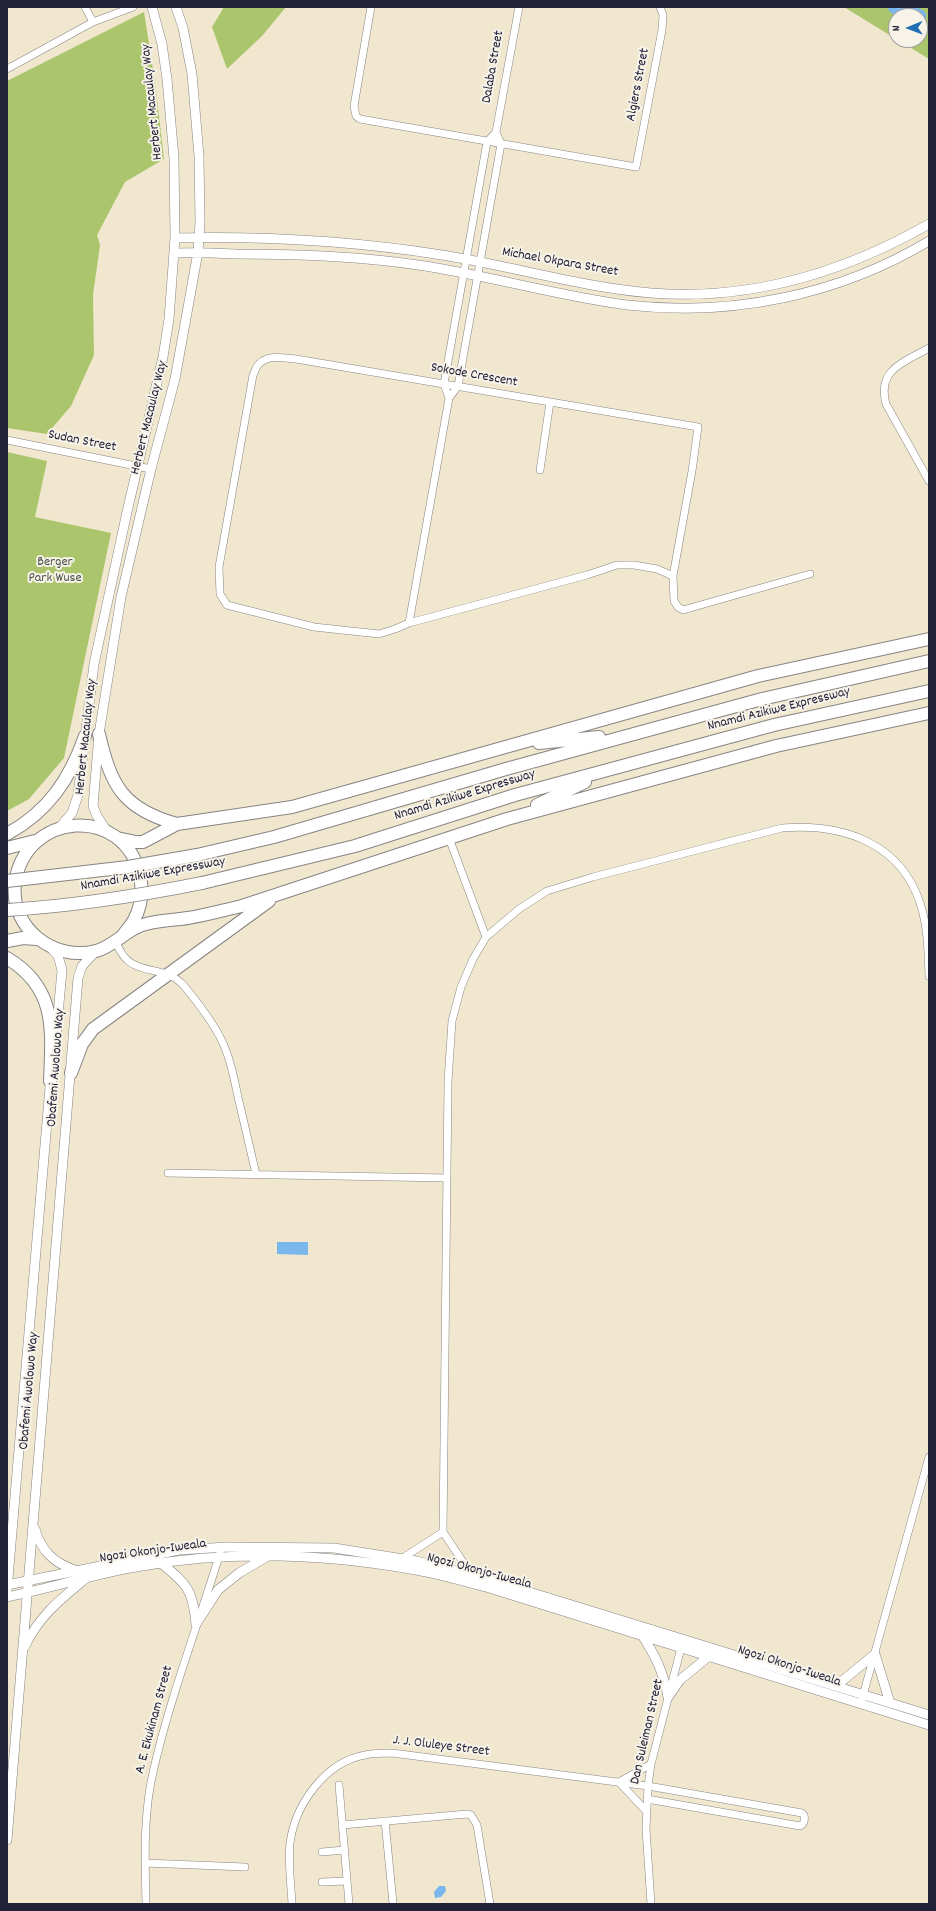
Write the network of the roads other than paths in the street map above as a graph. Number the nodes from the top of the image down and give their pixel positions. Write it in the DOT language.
graph roads {
  1 [pos="85,7"];
  2 [pos="133,7"];
  3 [pos="152,7"];
  4 [pos="176,7"];
  5 [pos="371,7"];
  6 [pos="519,7"];
  7 [pos="660,7"];
  8 [pos="93,22"];
  9 [pos="7,68"];
  10 [pos="496,132"];
  11 [pos="487,142"];
  12 [pos="501,144"];
  13 [pos="929,224"];
  14 [pos="199,237"];
  15 [pos="175,238"];
  16 [pos="929,241"];
  17 [pos="198,252"];
  18 [pos="175,253"];
  19 [pos="466,259"];
  20 [pos="482,262"];
  21 [pos="464,274"];
  22 [pos="478,276"];
  23 [pos="929,348"];
  24 [pos="444,384"];
  25 [pos="458,386"];
  26 [pos="449,398"];
  27 [pos="550,402"];
  28 [pos="7,440"];
  29 [pos="138,466"];
  30 [pos="152,469"];
  31 [pos="540,470"];
  32 [pos="929,481"];
  33 [pos="810,574"];
  34 [pos="673,576"];
  35 [pos="409,623"];
  36 [pos="929,639"];
  37 [pos="929,661"];
  38 [pos="929,691"];
  39 [pos="929,713"];
  40 [pos="634,733"];
  41 [pos="99,734"];
  42 [pos="85,736"];
  43 [pos="508,747"];
  44 [pos="616,768"];
  45 [pos="507,820"];
  46 [pos="177,824"];
  47 [pos="59,828"];
  48 [pos="7,834"];
  49 [pos="112,835"];
  50 [pos="449,838"];
  51 [pos="35,841"];
  52 [pos="7,848"];
  53 [pos="7,881"];
  54 [pos="291,890"];
  55 [pos="7,910"];
  56 [pos="486,937"];
  57 [pos="119,938"];
  58 [pos="37,939"];
  59 [pos="7,941"];
  60 [pos="50,947"];
  61 [pos="97,951"];
  62 [pos="7,958"];
  63 [pos="168,974"];
  64 [pos="929,976"];
  65 [pos="71,1073"];
  66 [pos="50,1081"];
  67 [pos="168,1173"];
  68 [pos="256,1174"];
  69 [pos="447,1178"];
  70 [pos="929,1457"];
  71 [pos="15,1513"];
  72 [pos="33,1524"];
  73 [pos="443,1532"];
  74 [pos="7,1533"];
  75 [pos="221,1548"];
  76 [pos="268,1556"];
  77 [pos="218,1558"];
  78 [pos="401,1559"];
  79 [pos="160,1563"];
  80 [pos="77,1571"];
  81 [pos="471,1574"];
  82 [pos="87,1576"];
  83 [pos="27,1581"];
  84 [pos="7,1585"];
  85 [pos="27,1593"];
  86 [pos="7,1597"];
  87 [pos="7,1601"];
  88 [pos="196,1624"];
  89 [pos="642,1635"];
  90 [pos="682,1642"];
  91 [pos="22,1650"];
  92 [pos="875,1654"];
  93 [pos="709,1656"];
  94 [pos="836,1686"];
  95 [pos="863,1695"];
  96 [pos="668,1696"];
  97 [pos="890,1703"];
  98 [pos="860,1704"];
  99 [pos="929,1715"];
  100 [pos="929,1725"];
  101 [pos="651,1764"];
  102 [pos="619,1782"];
  103 [pos="339,1785"];
  104 [pos="648,1786"];
  105 [pos="647,1799"];
  106 [pos="646,1811"];
  107 [pos="386,1822"];
  108 [pos="342,1825"];
  109 [pos="7,1840"];
  110 [pos="344,1850"];
  111 [pos="322,1852"];
  112 [pos="145,1863"];
  113 [pos="245,1867"];
  114 [pos="347,1881"];
  115 [pos="322,1882"];
  116 [pos="393,1903"];
  117 [pos="146,1904"];
  118 [pos="292,1904"];
  119 [pos="349,1904"];
  120 [pos="490,1904"];
  121 [pos="651,1904"];
  1 -- 8 [label="street"];
  2 -- 8 [label="street"];
  3 -- 15 [label="main road, Herbert Macaulay Way"];
  4 -- 14 [label="main road, Herbert Macaulay Way"];
  5 -- 11 [label="street"];
  6 -- 10 [label="street, Dalaba Street"];
  7 -- 12 [label="street, Algiers Street"];
  8 -- 9 [label="street"];
  10 -- 11 [label="street"];
  10 -- 12 [label="street"];
  11 -- 12 [label="street"];
  11 -- 19 [label="street"];
  12 -- 20 [label="street"];
  13 -- 20 [label="main road, Michael Okpara Street"];
  14 -- 15 [label="main road, Michael Okpara Street"];
  14 -- 17 [label="main road, Herbert Macaulay Way"];
  14 -- 19 [label="main road, Michael Okpara Street"];
  15 -- 18 [label="main road, Herbert Macaulay Way"];
  16 -- 22 [label="main road, Michael Okpara Street"];
  17 -- 18 [label="main road, Michael Okpara Street"];
  17 -- 21 [label="main road, Michael Okpara Street"];
  17 -- 30 [label="main road, Herbert Macaulay Way"];
  18 -- 29 [label="main road, Herbert Macaulay Way"];
  19 -- 20 [label="main road, Michael Okpara Street"];
  19 -- 21 [label="street"];
  20 -- 22 [label="street"];
  21 -- 22 [label="main road, Michael Okpara Street"];
  21 -- 24 [label="street"];
  22 -- 25 [label="street"];
  23 -- 32 [label="street"];
  24 -- 25 [label="street, Sokode Crescent"];
  24 -- 26 [label="street"];
  24 -- 35 [label="street, Sokode Crescent"];
  25 -- 26 [label="street"];
  25 -- 27 [label="street, Sokode Crescent"];
  26 -- 35 [label="street"];
  27 -- 31 [label="street"];
  27 -- 34 [label="street, Sokode Crescent"];
  28 -- 29 [label="street, Sudan Street"];
  29 -- 30 [label="street, Sudan Street"];
  29 -- 42 [label="main road, Herbert Macaulay Way"];
  30 -- 41 [label="main road, Herbert Macaulay Way"];
  33 -- 34 [label="street"];
  34 -- 35 [label="street"];
  36 -- 43 [label="highway"];
  37 -- 40 [label="highway, Nnamdi Azikiwe Expressway"];
  38 -- 44 [label="highway, Nnamdi Azikiwe Expressway"];
  39 -- 45 [label="highway"];
  40 -- 43 [label="highway"];
  40 -- 53 [label="highway, Nnamdi Azikiwe Expressway, bridge"];
  41 -- 46 [label="highway"];
  41 -- 49 [label="main road, Herbert Macaulay Way"];
  42 -- 47 [label="main road, Herbert Macaulay Way"];
  42 -- 48 [label="highway"];
  43 -- 46 [label="highway"];
  44 -- 45 [label="highway"];
  44 -- 55 [label="highway, Nnamdi Azikiwe Expressway, bridge"];
  45 -- 50 [label="highway"];
  46 -- 49 [label="highway"];
  47 -- 49 [label="highway"];
  47 -- 51 [label="highway"];
  49 -- 57 [label="highway"];
  50 -- 54 [label="highway"];
  50 -- 56 [label="street"];
  51 -- 52 [label="highway"];
  51 -- 58 [label="highway"];
  54 -- 57 [label="highway"];
  54 -- 63 [label="highway"];
  56 -- 64 [label="street"];
  56 -- 69 [label="street"];
  57 -- 61 [label="highway"];
  57 -- 63 [label="street"];
  58 -- 59 [label="highway"];
  58 -- 60 [label="highway"];
  60 -- 61 [label="highway"];
  60 -- 66 [label="main road, Obafemi Awolowo Way"];
  61 -- 65 [label="main road, Obafemi Awolowo Way"];
  62 -- 66 [label="highway"];
  63 -- 65 [label="highway"];
  63 -- 68 [label="street"];
  65 -- 72 [label="main road, Obafemi Awolowo Way"];
  66 -- 71 [label="main road, Obafemi Awolowo Way"];
  67 -- 68 [label="street"];
  68 -- 69 [label="street"];
  69 -- 73 [label="street"];
  70 -- 92 [label="street"];
  71 -- 74 [label="main road"];
  71 -- 84 [label="main road, Obafemi Awolowo Way"];
  72 -- 80 [label="main road"];
  72 -- 83 [label="main road, Obafemi Awolowo Way"];
  73 -- 78 [label="street"];
  73 -- 81 [label="street"];
  75 -- 77 [label="street, A. E. Ekukinam Street"];
  75 -- 78 [label="main road, Ngozi Okonjo-Iweala"];
  75 -- 80 [label="main road, Ngozi Okonjo-Iweala"];
  76 -- 77 [label="main road, Ngozi Okonjo-Iweala"];
  76 -- 88 [label="main road"];
  76 -- 89 [label="main road, Ngozi Okonjo-Iweala"];
  77 -- 79 [label="main road, Ngozi Okonjo-Iweala"];
  77 -- 88 [label="street, A. E. Ekukinam Street"];
  78 -- 81 [label="main road, Ngozi Okonjo-Iweala"];
  79 -- 82 [label="main road, Ngozi Okonjo-Iweala"];
  79 -- 88 [label="main road"];
  80 -- 83 [label="main road, Ngozi Okonjo-Iweala"];
  81 -- 90 [label="main road, Ngozi Okonjo-Iweala"];
  82 -- 85 [label="main road, Ngozi Okonjo-Iweala"];
  82 -- 91 [label="main road"];
  83 -- 84 [label="main road, Ngozi Okonjo-Iweala"];
  83 -- 85 [label="main road, Obafemi Awolowo Way"];
  84 -- 86 [label="main road, Obafemi Awolowo Way"];
  85 -- 86 [label="main road, Ngozi Okonjo-Iweala"];
  85 -- 91 [label="main road, Obafemi Awolowo Way"];
  86 -- 87 [label="main road, Obafemi Awolowo Way"];
  88 -- 112 [label="street, A. E. Ekukinam Street"];
  89 -- 90 [label="main road, Ngozi Okonjo-Iweala"];
  89 -- 96 [label="main road"];
  90 -- 93 [label="main road, Ngozi Okonjo-Iweala"];
  90 -- 94 [label="main road, Ngozi Okonjo-Iweala"];
  90 -- 96 [label="street, Dan Suleiman Street"];
  91 -- 109 [label="main road, Obafemi Awolowo Way"];
  92 -- 94 [label="main road"];
  92 -- 95 [label="street"];
  92 -- 97 [label="main road"];
  93 -- 96 [label="main road"];
  93 -- 98 [label="main road, Ngozi Okonjo-Iweala"];
  94 -- 95 [label="main road, Ngozi Okonjo-Iweala"];
  95 -- 97 [label="main road, Ngozi Okonjo-Iweala"];
  95 -- 98 [label="street"];
  96 -- 101 [label="street, Dan Suleiman Street"];
  97 -- 99 [label="main road, Ngozi Okonjo-Iweala"];
  98 -- 100 [label="main road, Ngozi Okonjo-Iweala"];
  101 -- 102 [label="street"];
  101 -- 104 [label="street, Dan Suleiman Street"];
  102 -- 104 [label="street, J. J. Oluleye Street"];
  102 -- 106 [label="street"];
  102 -- 118 [label="street, J. J. Oluleye Street"];
  103 -- 108 [label="street"];
  104 -- 105 [label="street, Dan Suleiman Street"];
  104 -- 105 [label="street, J. J. Oluleye Street"];
  105 -- 106 [label="street, Dan Suleiman Street"];
  106 -- 121 [label="street, Dan Suleiman Street"];
  107 -- 108 [label="street"];
  107 -- 116 [label="street"];
  107 -- 120 [label="street"];
  108 -- 110 [label="street"];
  110 -- 111 [label="street"];
  110 -- 114 [label="street"];
  112 -- 113 [label="street"];
  112 -- 117 [label="street, A. E. Ekukinam Street"];
  114 -- 115 [label="street"];
  114 -- 119 [label="street"];
}
